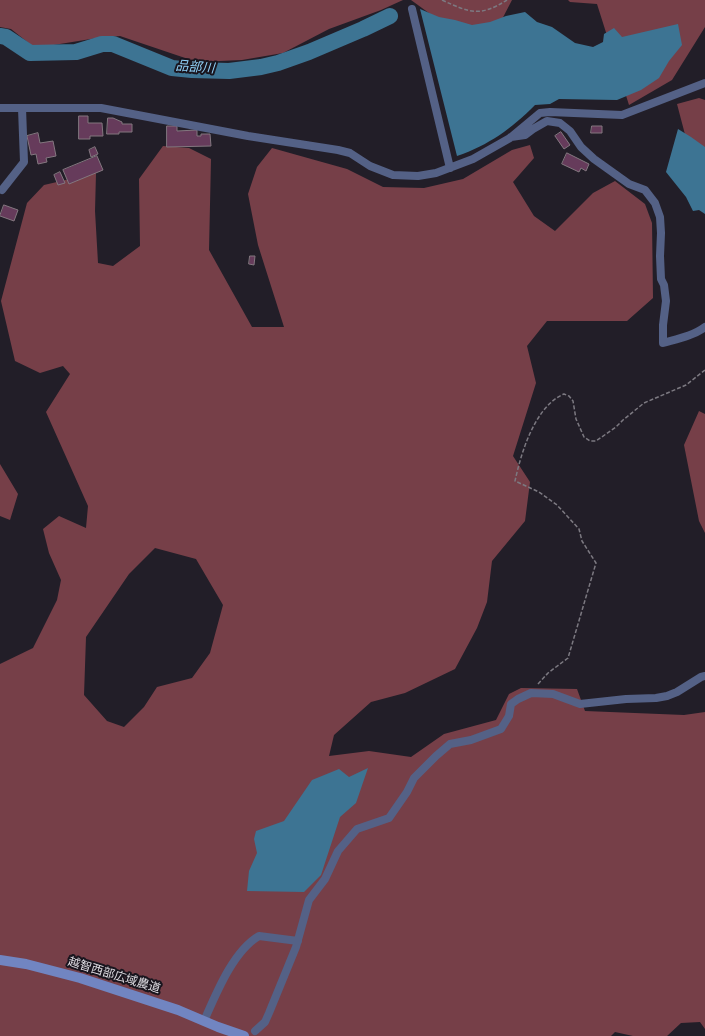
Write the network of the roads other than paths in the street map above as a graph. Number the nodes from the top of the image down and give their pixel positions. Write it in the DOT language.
graph roads {
  1 [pos="412,9"];
  2 [pos="705,83"];
  3 [pos="0,108"];
  4 [pos="22,108"];
  5 [pos="510,138"];
  6 [pos="450,168"];
  7 [pos="2,190"];
  8 [pos="705,327"];
  9 [pos="705,676"];
  10 [pos="298,940"];
  11 [pos="0,960"];
  12 [pos="204,1021"];
  13 [pos="255,1031"];
  14 [pos="244,1036"];
  1 -- 6 [label="street"];
  2 -- 5 [label="street"];
  3 -- 4 [label="street"];
  4 -- 6 [label="street"];
  4 -- 7 [label="street"];
  5 -- 6 [label="street"];
  5 -- 8 [label="street"];
  9 -- 10 [label="street"];
  10 -- 12 [label="street"];
  10 -- 13 [label="street"];
  11 -- 12 [label="street, 越智西部広域農道"];
  12 -- 14 [label="street, 越智西部広域農道"];
}
